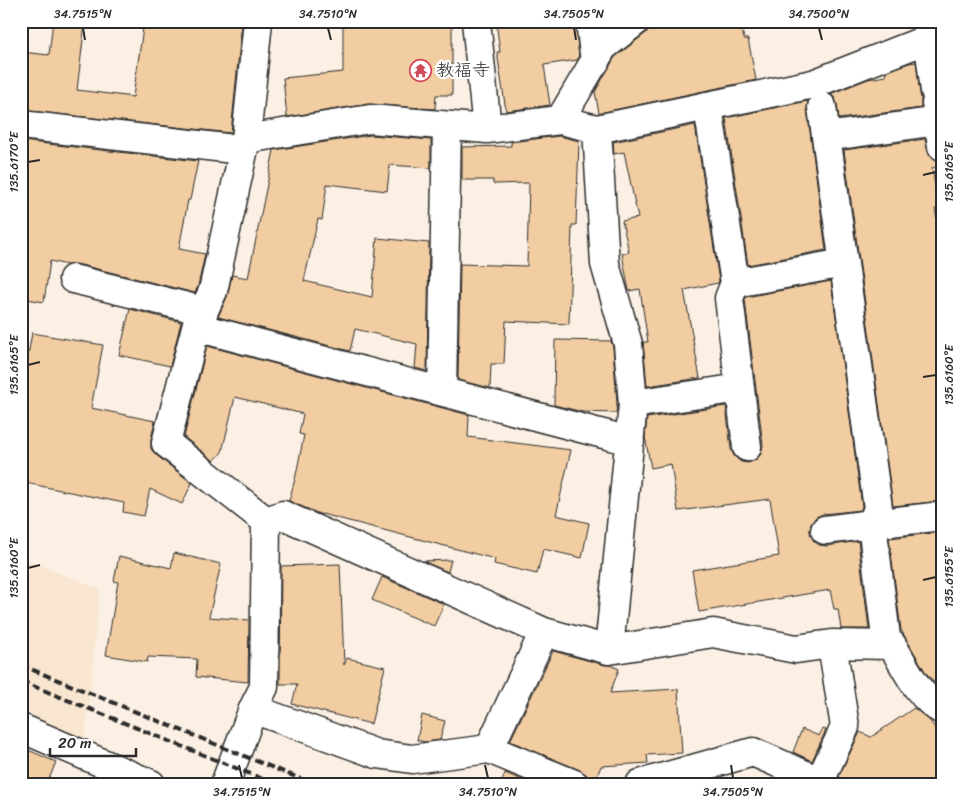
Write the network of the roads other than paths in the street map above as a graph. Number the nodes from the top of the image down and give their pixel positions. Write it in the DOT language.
graph roads {
  1 [pos="258,21"];
  2 [pos="476,21"];
  3 [pos="590,21"];
  4 [pos="636,21"];
  5 [pos="927,30"];
  6 [pos="595,62"];
  7 [pos="939,89"];
  8 [pos="708,107"];
  9 [pos="822,107"];
  10 [pos="560,120"];
  11 [pos="21,125"];
  12 [pos="447,126"];
  13 [pos="487,129"];
  14 [pos="597,129"];
  15 [pos="940,133"];
  16 [pos="826,137"];
  17 [pos="244,145"];
  18 [pos="844,263"];
  19 [pos="73,279"];
  20 [pos="735,283"];
  21 [pos="200,319"];
  22 [pos="740,388"];
  23 [pos="442,391"];
  24 [pos="633,404"];
  25 [pos="630,440"];
  26 [pos="747,447"];
  27 [pos="942,516"];
  28 [pos="266,520"];
  29 [pos="872,524"];
  30 [pos="826,530"];
  31 [pos="544,632"];
  32 [pos="832,644"];
  33 [pos="887,645"];
  34 [pos="609,650"];
  35 [pos="253,709"];
  36 [pos="942,710"];
  37 [pos="21,728"];
  38 [pos="489,749"];
  39 [pos="108,775"];
  40 [pos="823,782"];
  41 [pos="151,784"];
  42 [pos="225,784"];
  43 [pos="574,784"];
  44 [pos="640,784"];
  1 -- 17 [label="street"];
  2 -- 13 [label="street"];
  3 -- 6 [label="street"];
  4 -- 6 [label="street"];
  5 -- 7 [label="street"];
  5 -- 8 [label="street"];
  6 -- 10 [label="street"];
  7 -- 15 [label="street"];
  8 -- 14 [label="street"];
  8 -- 20 [label="street"];
  9 -- 16 [label="street"];
  10 -- 13 [label="street"];
  10 -- 14 [label="street"];
  11 -- 17 [label="street"];
  12 -- 13 [label="street"];
  12 -- 17 [label="street"];
  12 -- 23 [label="street"];
  14 -- 24 [label="street"];
  15 -- 16 [label="street"];
  16 -- 18 [label="street"];
  17 -- 21 [label="street"];
  18 -- 20 [label="street"];
  18 -- 29 [label="street"];
  19 -- 21 [label="street"];
  20 -- 22 [label="street"];
  21 -- 23 [label="street"];
  21 -- 28 [label="street"];
  22 -- 24 [label="street"];
  22 -- 26 [label="street"];
  23 -- 25 [label="street"];
  24 -- 25 [label="street"];
  25 -- 34 [label="street"];
  27 -- 29 [label="street"];
  28 -- 31 [label="street"];
  28 -- 35 [label="street"];
  29 -- 30 [label="street"];
  29 -- 33 [label="street"];
  31 -- 34 [label="street"];
  31 -- 38 [label="street"];
  32 -- 33 [label="street"];
  32 -- 34 [label="street"];
  32 -- 40 [label="street"];
  33 -- 36 [label="street"];
  35 -- 38 [label="street"];
  35 -- 42 [label="street"];
  37 -- 39 [label="street"];
  38 -- 43 [label="street"];
  39 -- 41 [label="street"];
  40 -- 44 [label="street"];
}
